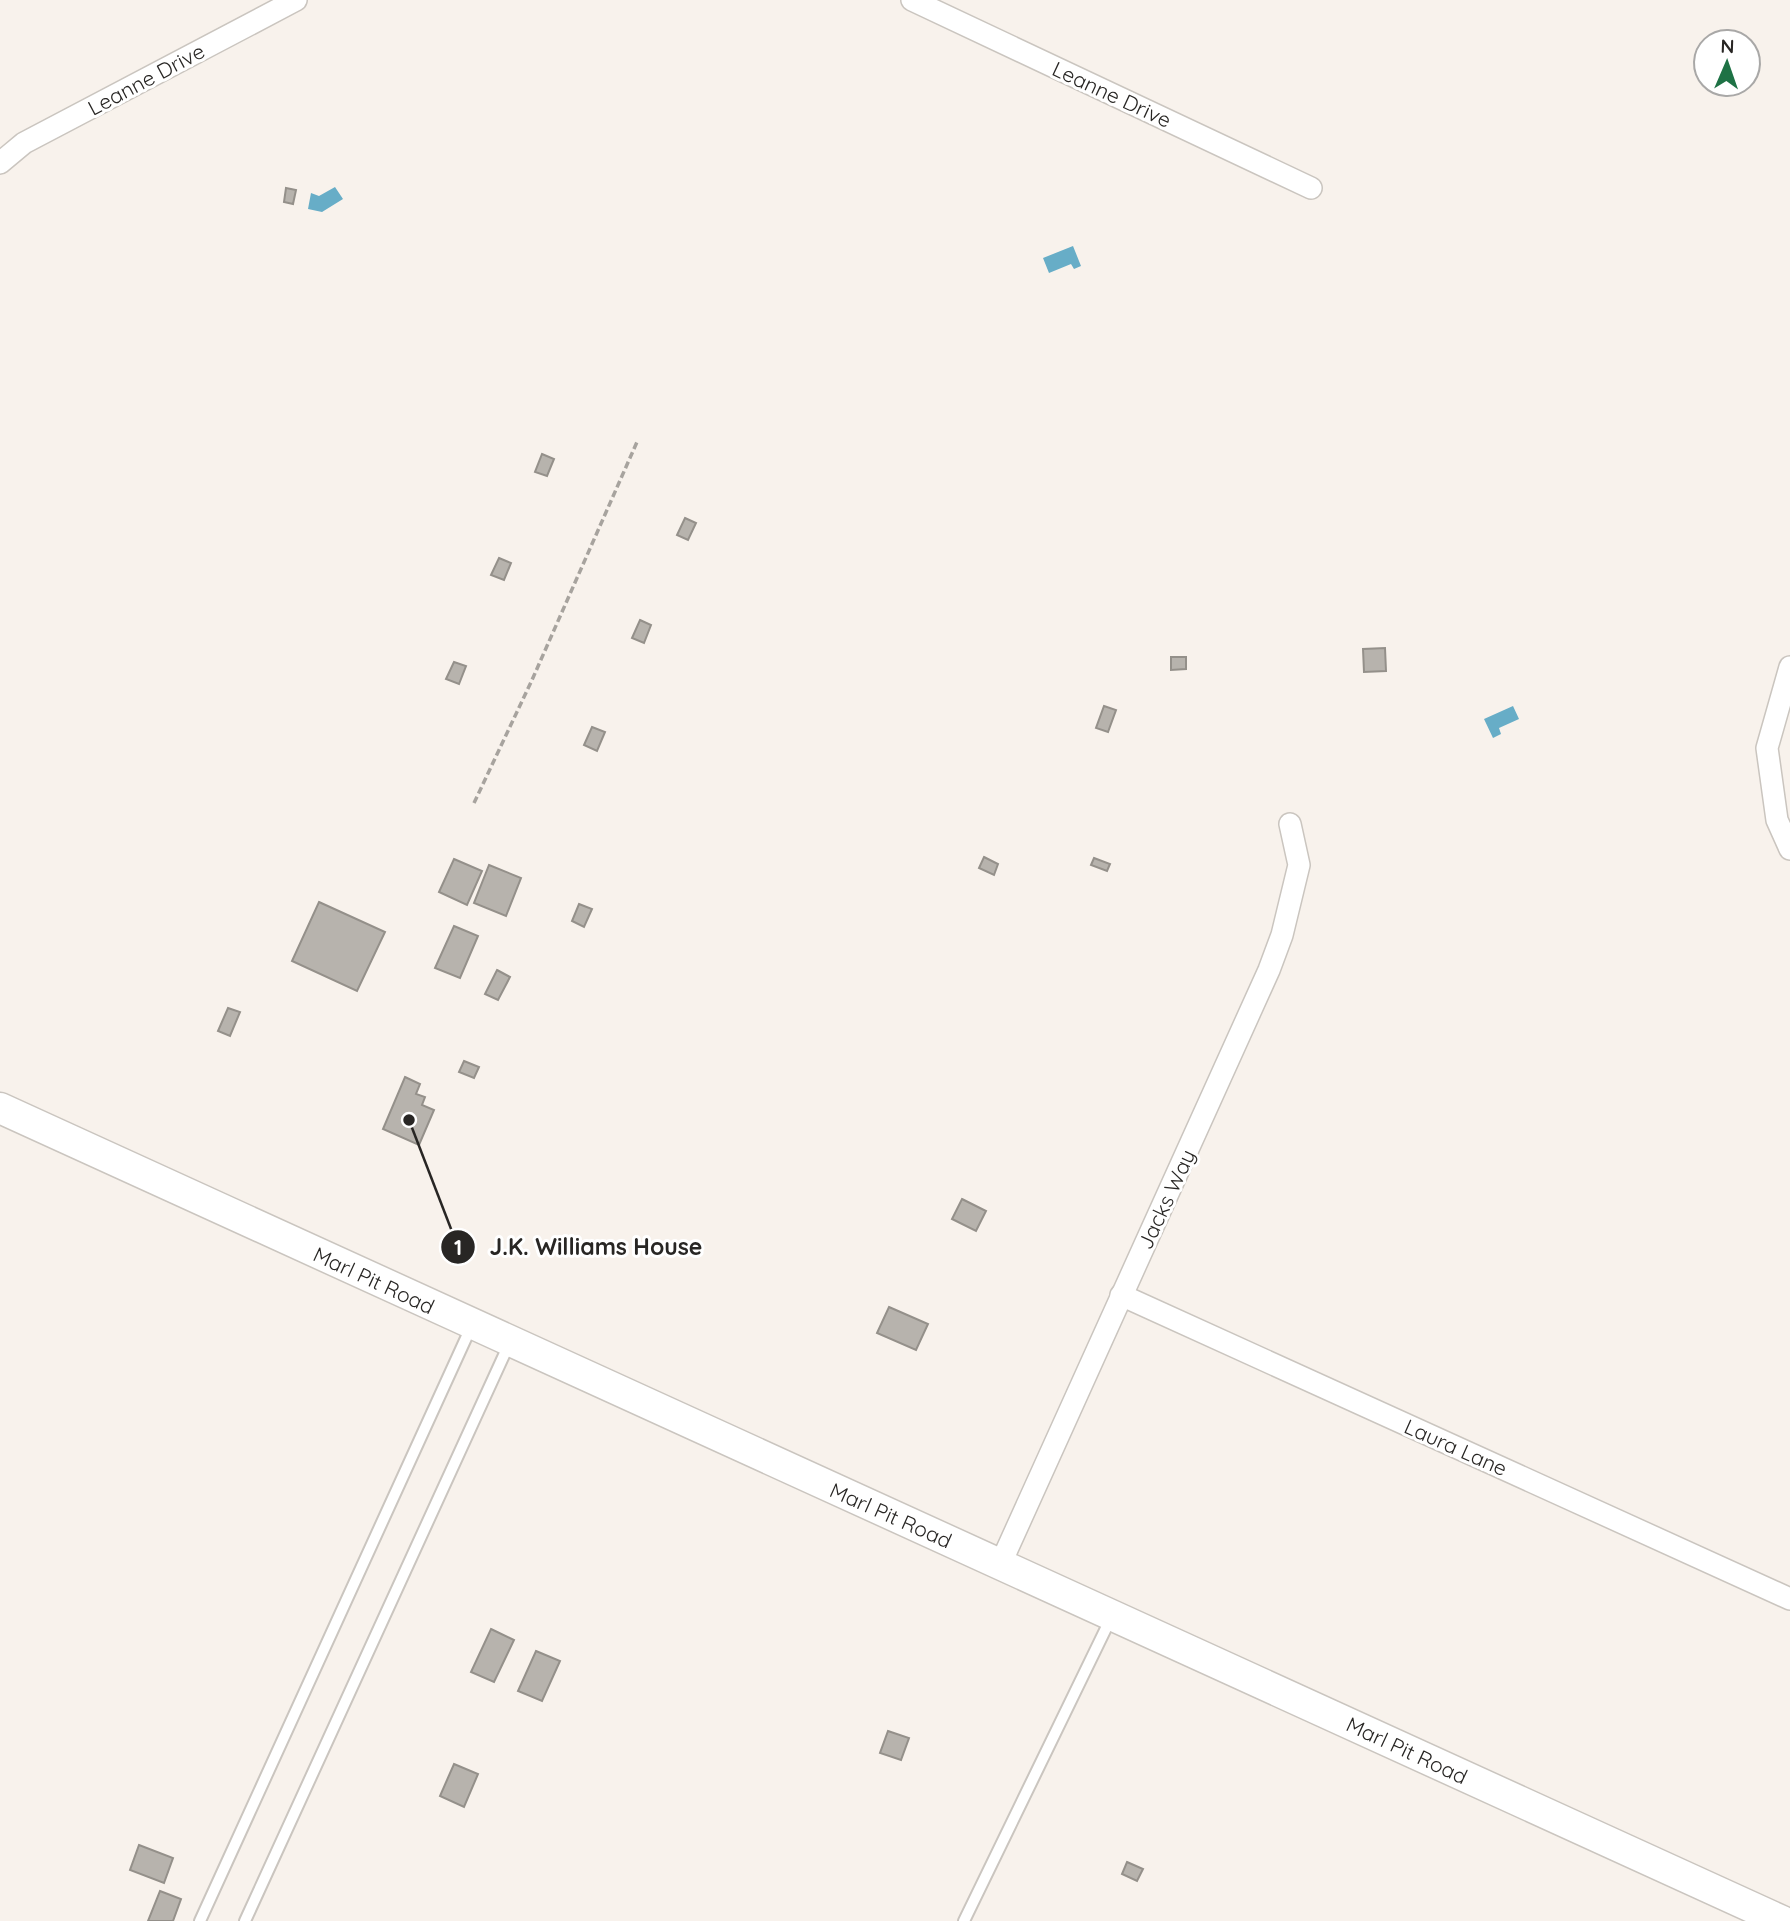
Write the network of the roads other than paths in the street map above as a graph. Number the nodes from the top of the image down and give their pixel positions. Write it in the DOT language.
graph roads {
  1 [pos="296,0"];
  2 [pos="912,0"];
  3 [pos="0,163"];
  4 [pos="1311,188"];
  5 [pos="1790,667"];
  6 [pos="1290,824"];
  7 [pos="1790,849"];
  8 [pos="0,1108"];
  9 [pos="1121,1295"];
  10 [pos="472,1325"];
  11 [pos="510,1342"];
  12 [pos="999,1565"];
  13 [pos="1790,1599"];
  14 [pos="1112,1616"];
  15 [pos="200,1921"];
  16 [pos="245,1921"];
  17 [pos="964,1921"];
  18 [pos="1782,1921"];
  1 -- 3 [label="street, Leanne Drive"];
  2 -- 4 [label="street, Leanne Drive"];
  5 -- 7 [label="street"];
  6 -- 9 [label="street, Jacks Way"];
  8 -- 10 [label="street, Marl Pit Road"];
  9 -- 12 [label="street, Jacks Way"];
  9 -- 13 [label="street, Laura Lane"];
  10 -- 11 [label="street, Marl Pit Road"];
  10 -- 15 [label="lane"];
  11 -- 12 [label="street, Marl Pit Road"];
  11 -- 16 [label="lane"];
  12 -- 14 [label="street, Marl Pit Road"];
  14 -- 17 [label="lane"];
  14 -- 18 [label="street, Marl Pit Road"];
}
